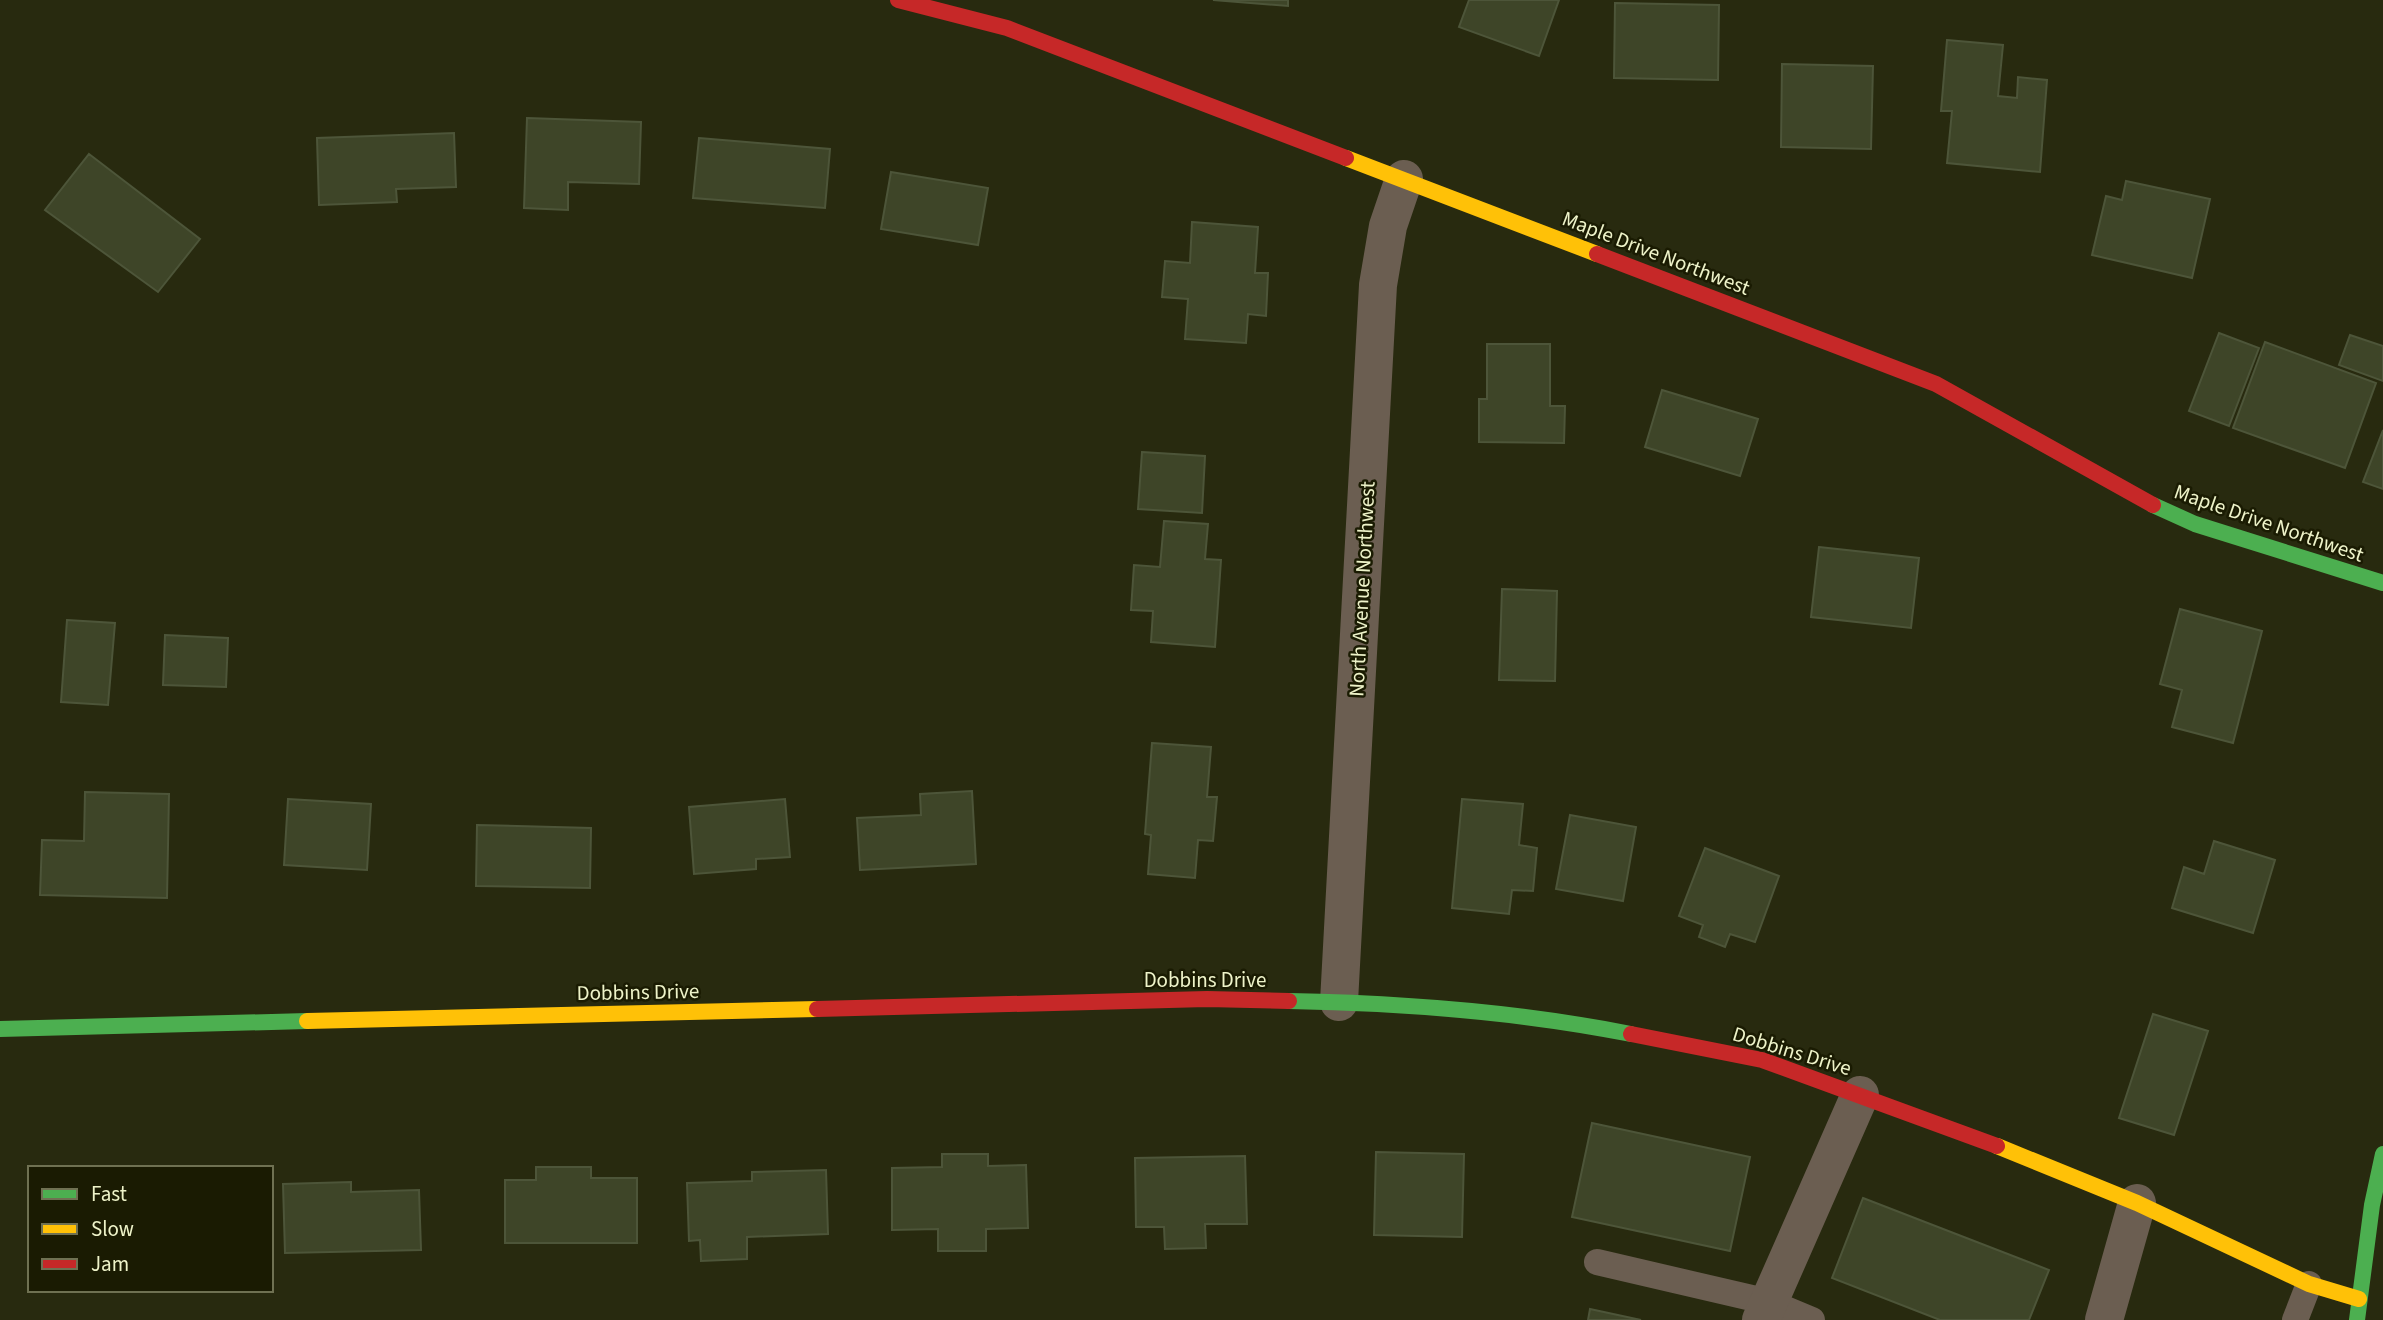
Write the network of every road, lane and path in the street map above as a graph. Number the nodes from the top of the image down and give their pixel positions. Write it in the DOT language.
graph roads {
  1 [pos="898,0"];
  2 [pos="1404,179"];
  3 [pos="2383,583"];
  4 [pos="1339,1002"];
  5 [pos="0,1029"];
  6 [pos="1860,1095"];
  7 [pos="2383,1154"];
  8 [pos="2137,1203"];
  9 [pos="1597,1262"];
  10 [pos="2309,1284"];
  11 [pos="2359,1299"];
  12 [pos="1765,1311"];
  13 [pos="1812,1320"];
  14 [pos="2104,1320"];
  15 [pos="2295,1320"];
  16 [pos="2357,1320"];
  1 -- 2 [label="street, Maple Drive Northwest"];
  2 -- 3 [label="street, Maple Drive Northwest"];
  2 -- 4 [label="street, North Avenue Northwest"];
  4 -- 5 [label="street, Dobbins Drive"];
  4 -- 6 [label="street, Dobbins Drive"];
  6 -- 8 [label="street, Dobbins Drive"];
  6 -- 12 [label="street"];
  7 -- 11 [label="street"];
  8 -- 10 [label="street, Dobbins Drive"];
  8 -- 14 [label="street"];
  9 -- 12 [label="lane"];
  10 -- 11 [label="street, Dobbins Drive"];
  10 -- 15 [label="lane"];
  11 -- 16 [label="street"];
  12 -- 13 [label="lane"];
}
